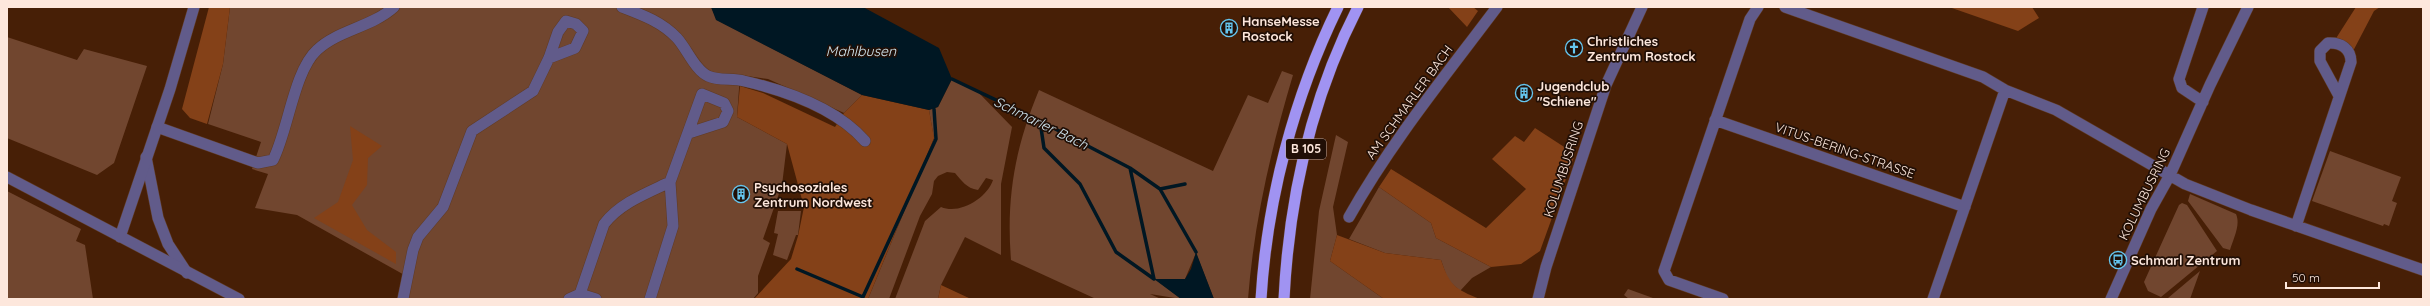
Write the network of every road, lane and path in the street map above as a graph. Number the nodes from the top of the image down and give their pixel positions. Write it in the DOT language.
graph roads {
  1 [pos="194,7"];
  2 [pos="394,7"];
  3 [pos="622,7"];
  4 [pos="1338,7"];
  5 [pos="1358,7"];
  6 [pos="1497,7"];
  7 [pos="1642,7"];
  8 [pos="1758,7"];
  9 [pos="1786,7"];
  10 [pos="2203,7"];
  11 [pos="2248,7"];
  12 [pos="549,58"];
  13 [pos="2005,90"];
  14 [pos="2339,96"];
  15 [pos="2203,102"];
  16 [pos="1715,120"];
  17 [pos="157,127"];
  18 [pos="689,134"];
  19 [pos="865,141"];
  20 [pos="146,157"];
  21 [pos="2170,175"];
  22 [pos="7,177"];
  23 [pos="670,182"];
  24 [pos="1965,207"];
  25 [pos="1349,217"];
  26 [pos="2296,226"];
  27 [pos="120,237"];
  28 [pos="2423,270"];
  29 [pos="187,272"];
  30 [pos="580,294"];
  31 [pos="239,299"];
  32 [pos="403,299"];
  33 [pos="569,299"];
  34 [pos="596,299"];
  35 [pos="650,299"];
  36 [pos="1261,299"];
  37 [pos="1284,299"];
  38 [pos="1538,299"];
  39 [pos="1723,299"];
  40 [pos="1933,299"];
  41 [pos="2111,299"];
  1 -- 17 [label="street"];
  2 -- 17 [label="street"];
  3 -- 19 [label="street"];
  4 -- 36 [label="highway, B 105"];
  5 -- 37 [label="highway, B 105"];
  6 -- 25 [label="street, AM SCHMARLER BACH"];
  7 -- 38 [label="street, KOLUMBUSRING"];
  8 -- 16 [label="street"];
  9 -- 13 [label="street"];
  10 -- 15 [label="street"];
  11 -- 15 [label="street, KOLUMBUSRING"];
  12 -- 32 [label="street"];
  13 -- 21 [label="street"];
  13 -- 24 [label="street"];
  14 -- 26 [label="street"];
  15 -- 21 [label="street, KOLUMBUSRING"];
  16 -- 24 [label="street, VITUS-BERING-STRASSE"];
  16 -- 39 [label="street"];
  17 -- 20 [label="street"];
  18 -- 23 [label="street"];
  20 -- 27 [label="street"];
  20 -- 29 [label="street"];
  21 -- 26 [label="street"];
  21 -- 41 [label="street, KOLUMBUSRING"];
  22 -- 27 [label="street"];
  23 -- 30 [label="street"];
  23 -- 35 [label="street"];
  24 -- 40 [label="street"];
  26 -- 28 [label="street"];
  27 -- 29 [label="street"];
  29 -- 31 [label="street"];
  30 -- 33 [label="street"];
  30 -- 34 [label="street"];
}
